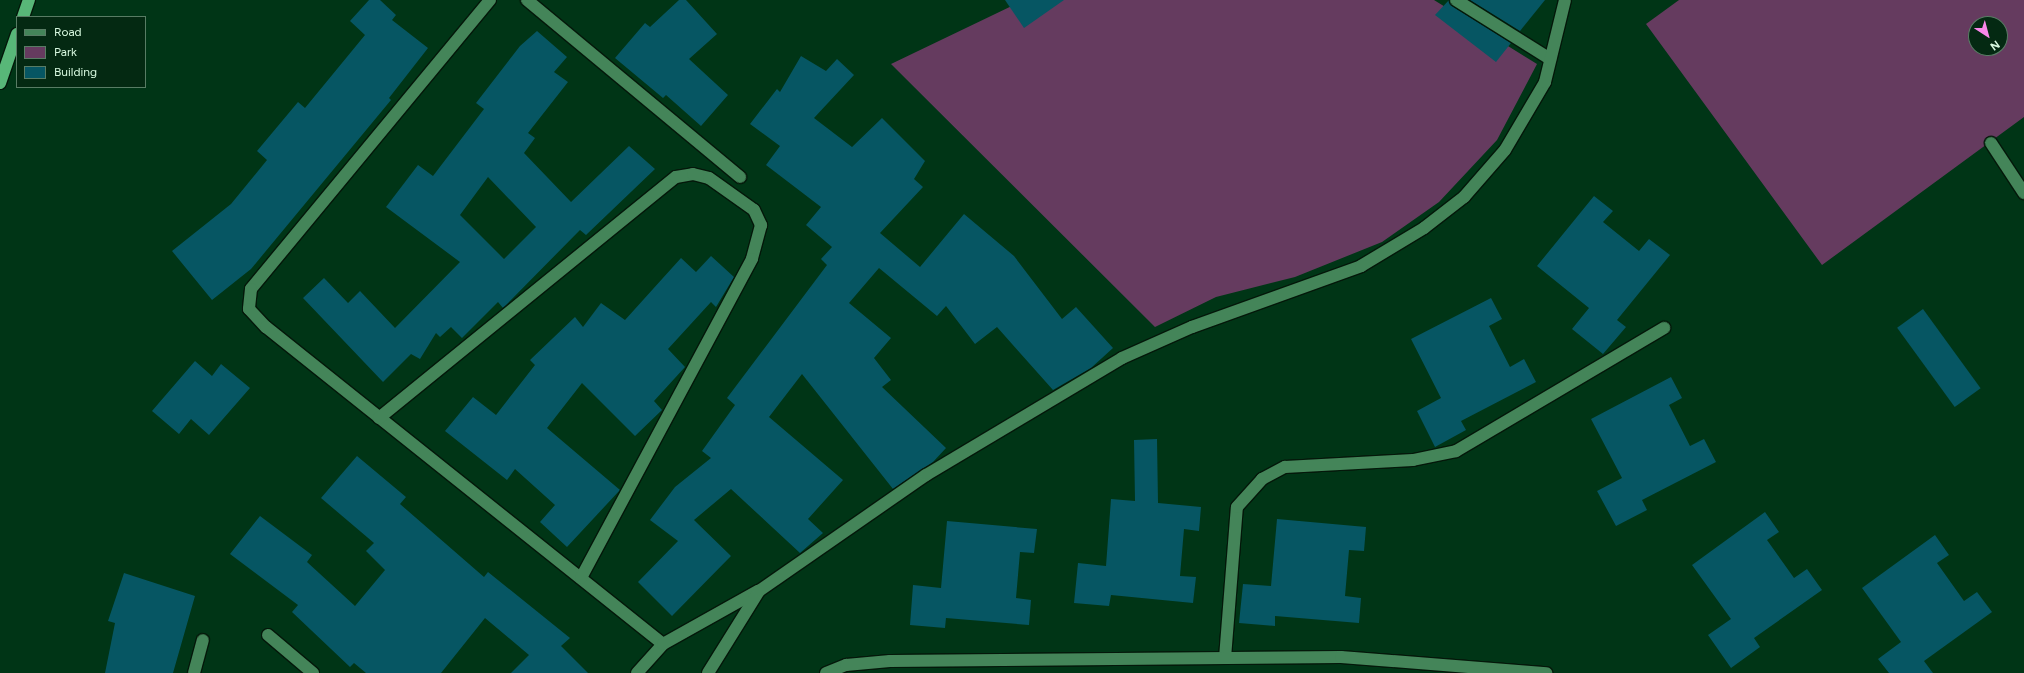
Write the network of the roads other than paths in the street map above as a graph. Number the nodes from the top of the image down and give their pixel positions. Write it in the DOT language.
graph roads {
  1 [pos="29,0"];
  2 [pos="490,0"];
  3 [pos="528,0"];
  4 [pos="1456,0"];
  5 [pos="1565,0"];
  6 [pos="23,16"];
  7 [pos="16,37"];
  8 [pos="1550,59"];
  9 [pos="0,83"];
  10 [pos="1991,143"];
  11 [pos="740,177"];
  12 [pos="2024,193"];
  13 [pos="1664,328"];
  14 [pos="379,418"];
  15 [pos="581,578"];
  16 [pos="759,591"];
  17 [pos="268,635"];
  18 [pos="203,640"];
  19 [pos="662,644"];
  20 [pos="1225,658"];
  21 [pos="194,673"];
  22 [pos="313,673"];
  23 [pos="637,673"];
  24 [pos="708,673"];
  25 [pos="826,673"];
  26 [pos="1546,673"];
  1 -- 6 [label="highway"];
  2 -- 14 [label="street"];
  3 -- 11 [label="street"];
  4 -- 8 [label="street"];
  5 -- 8 [label="street"];
  7 -- 9 [label="highway"];
  8 -- 16 [label="street"];
  10 -- 12 [label="street"];
  13 -- 20 [label="street"];
  14 -- 15 [label="street"];
  14 -- 15 [label="street"];
  15 -- 19 [label="street"];
  16 -- 19 [label="street"];
  16 -- 24 [label="street"];
  17 -- 22 [label="street"];
  18 -- 21 [label="street"];
  19 -- 23 [label="street"];
  20 -- 25 [label="street"];
  20 -- 26 [label="street"];
}
